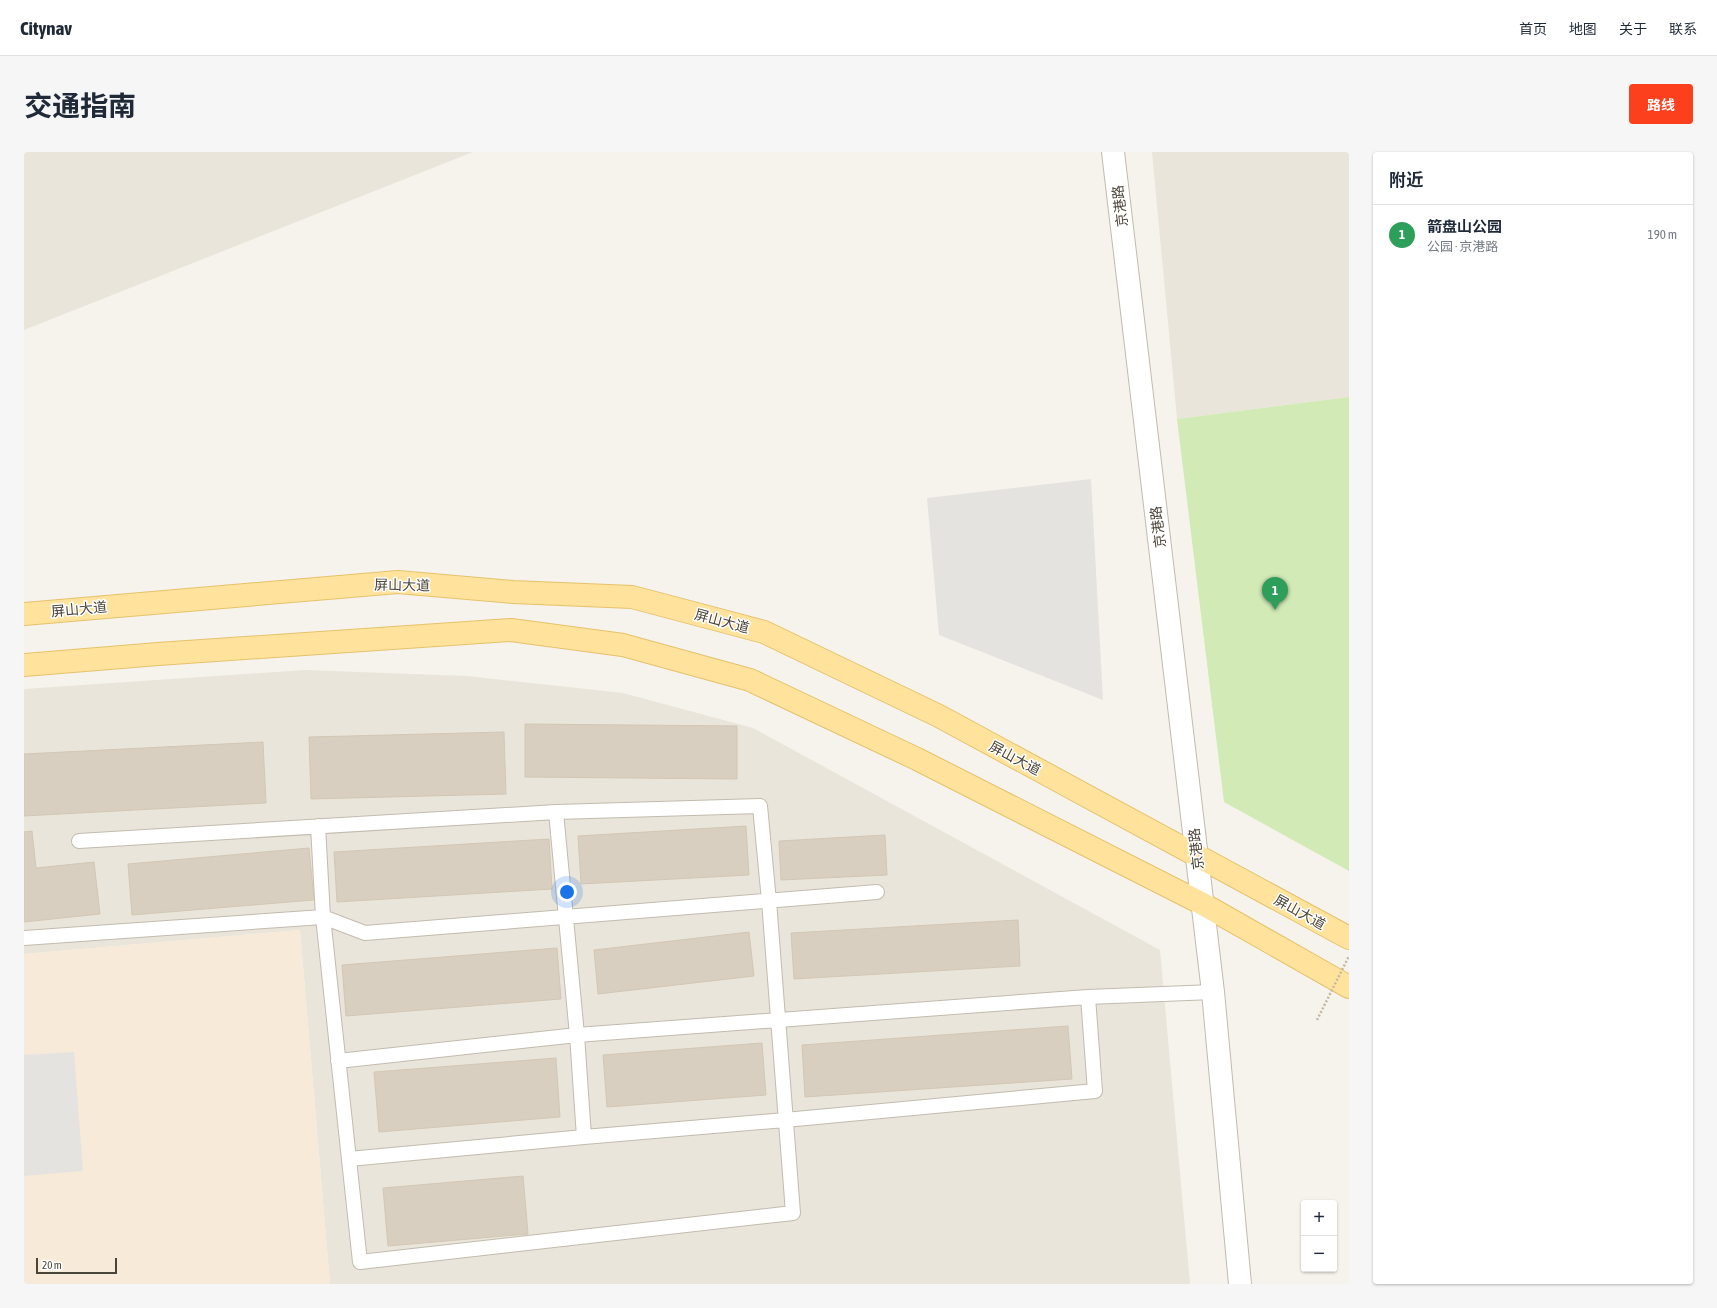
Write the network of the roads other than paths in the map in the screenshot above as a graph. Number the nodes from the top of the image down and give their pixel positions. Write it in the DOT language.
graph roads {
  1 [pos="1113,152"];
  2 [pos="24,614"];
  3 [pos="24,665"];
  4 [pos="556,812"];
  5 [pos="318,826"];
  6 [pos="79,841"];
  7 [pos="1197,856"];
  8 [pos="877,892"];
  9 [pos="769,900"];
  10 [pos="1202,903"];
  11 [pos="323,917"];
  12 [pos="567,917"];
  13 [pos="24,938"];
  14 [pos="1349,938"];
  15 [pos="1349,986"];
  16 [pos="1212,992"];
  17 [pos="1088,997"];
  18 [pos="777,1020"];
  19 [pos="577,1035"];
  20 [pos="338,1061"];
  21 [pos="785,1120"];
  22 [pos="584,1136"];
  23 [pos="349,1159"];
  24 [pos="1240,1284"];
  1 -- 7 [label="street, 京港路"];
  2 -- 7 [label="main road, 屏山大道"];
  3 -- 10 [label="main road"];
  4 -- 5 [label="lane"];
  4 -- 9 [label="lane"];
  4 -- 12 [label="lane"];
  5 -- 6 [label="lane"];
  5 -- 11 [label="lane"];
  7 -- 10 [label="street, 京港路"];
  7 -- 14 [label="main road, 屏山大道"];
  8 -- 9 [label="lane"];
  9 -- 12 [label="lane"];
  9 -- 18 [label="lane"];
  10 -- 15 [label="main road"];
  10 -- 16 [label="street, 京港路"];
  11 -- 12 [label="lane"];
  11 -- 13 [label="lane"];
  11 -- 20 [label="lane"];
  12 -- 19 [label="lane"];
  16 -- 17 [label="lane"];
  16 -- 24 [label="street, 京港路"];
  17 -- 18 [label="lane"];
  17 -- 21 [label="lane"];
  18 -- 19 [label="lane"];
  18 -- 21 [label="lane"];
  19 -- 20 [label="lane"];
  19 -- 22 [label="lane"];
  20 -- 23 [label="lane"];
  21 -- 22 [label="lane"];
  21 -- 23 [label="lane"];
  22 -- 23 [label="lane"];
}
